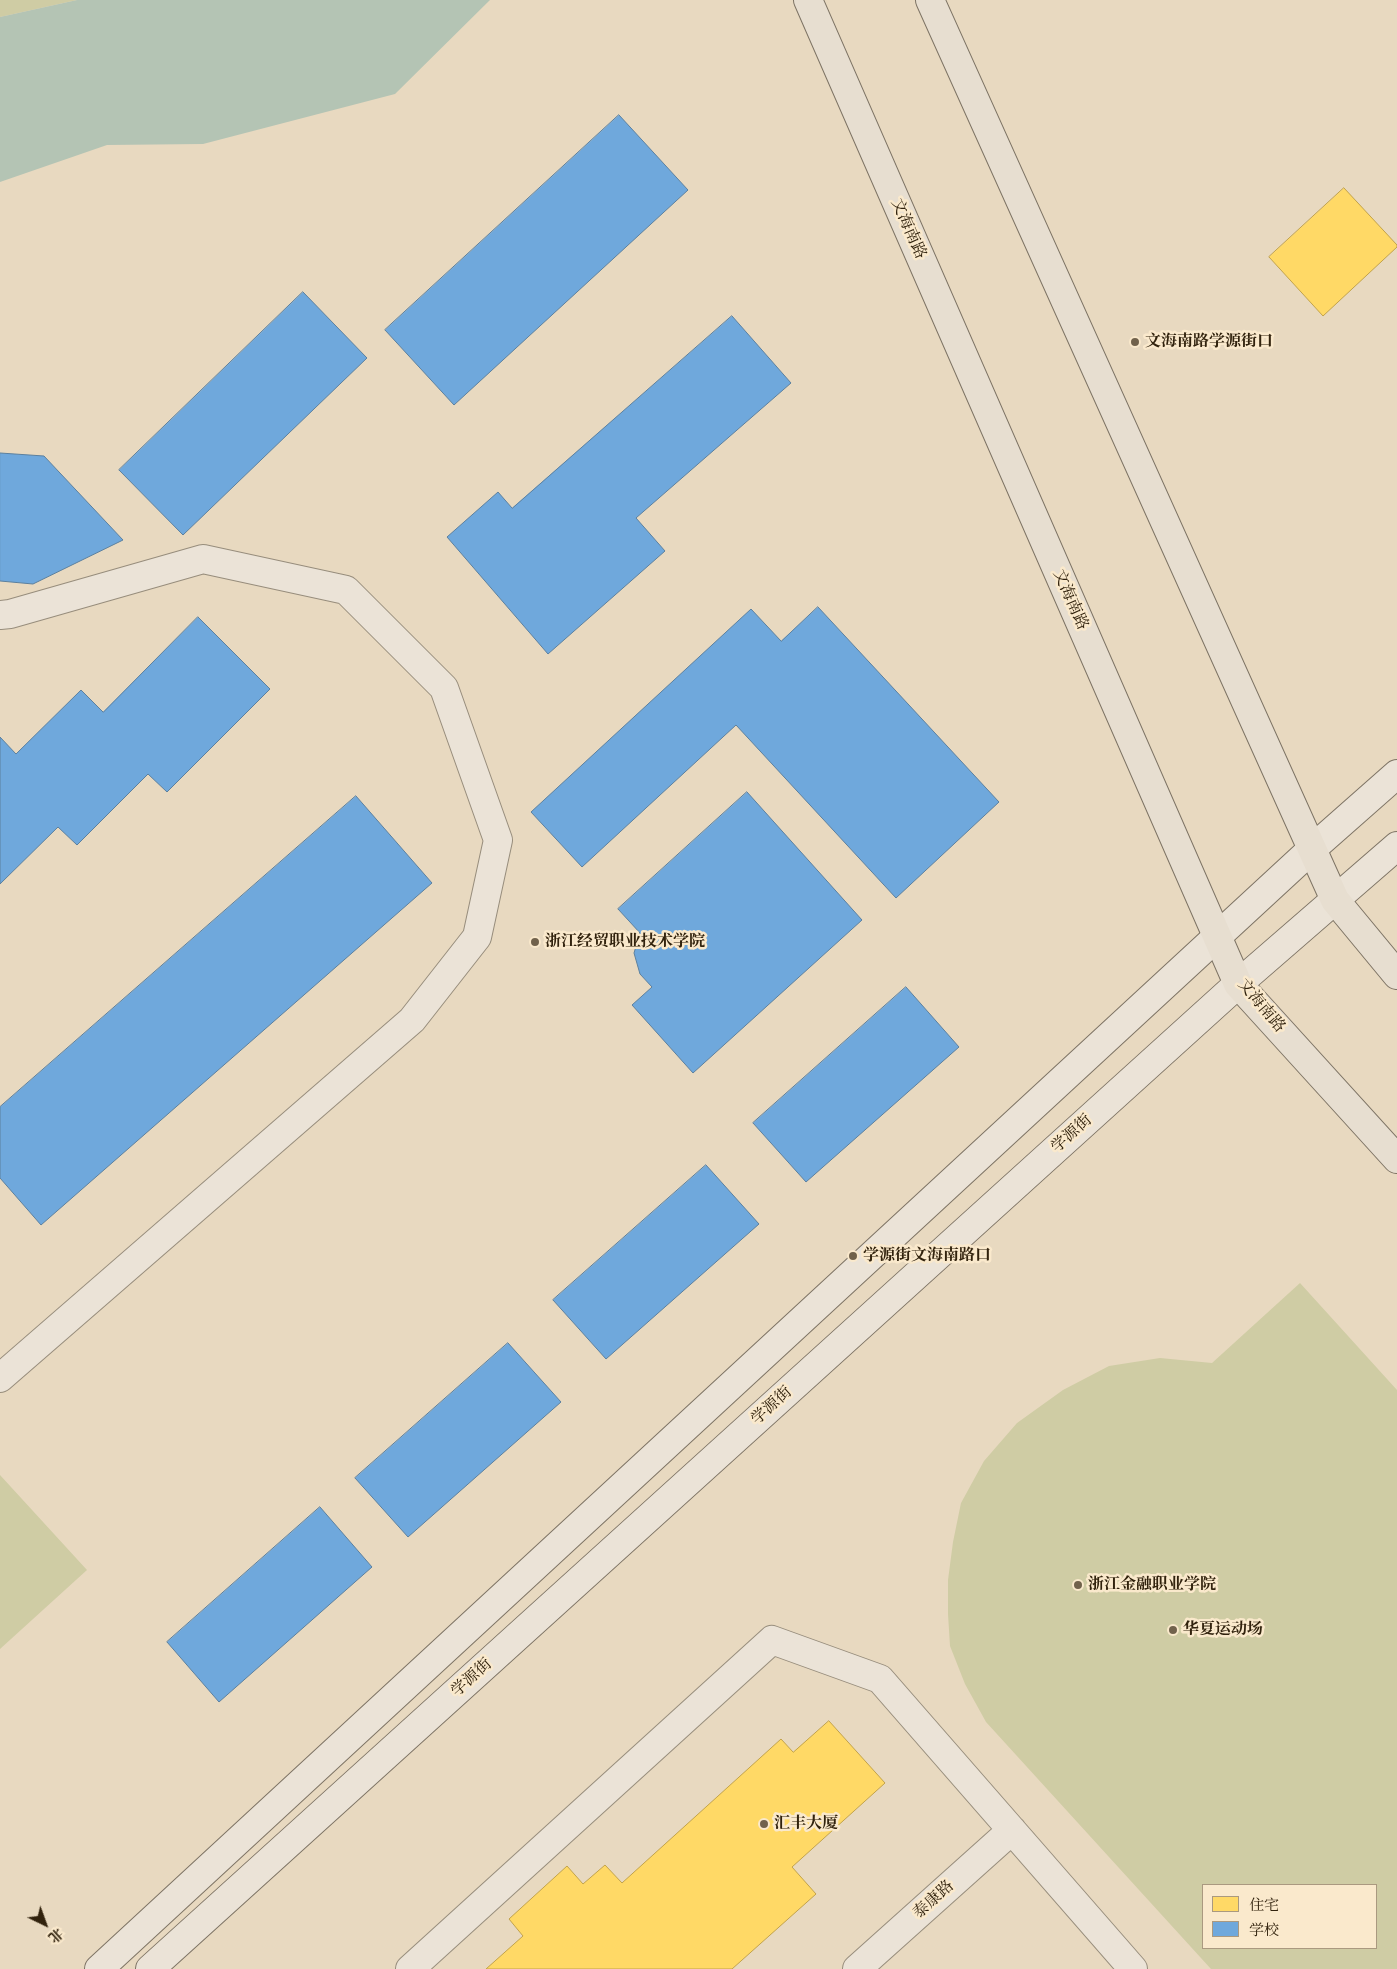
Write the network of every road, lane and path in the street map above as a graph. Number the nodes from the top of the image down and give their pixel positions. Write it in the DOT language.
graph roads {
  1 [pos="808,0"];
  2 [pos="930,0"];
  3 [pos="0,615"];
  4 [pos="1397,774"];
  5 [pos="1397,846"];
  6 [pos="1312,849"];
  7 [pos="1335,900"];
  8 [pos="1218,936"];
  9 [pos="1397,975"];
  10 [pos="1238,984"];
  11 [pos="1397,1159"];
  12 [pos="0,1378"];
  13 [pos="1012,1830"];
  14 [pos="99,1969"];
  15 [pos="150,1969"];
  16 [pos="410,1969"];
  17 [pos="857,1969"];
  18 [pos="1133,1969"];
  1 -- 8 [label="main road, 文海南路"];
  2 -- 6 [label="main road"];
  3 -- 12 [label="main road"];
  4 -- 6 [label="main road"];
  5 -- 7 [label="main road, 学源街"];
  6 -- 7 [label="main road"];
  6 -- 8 [label="main road"];
  7 -- 9 [label="main road"];
  7 -- 10 [label="main road, 学源街"];
  8 -- 10 [label="main road, 文海南路"];
  8 -- 14 [label="main road"];
  10 -- 11 [label="main road, 文海南路"];
  10 -- 15 [label="main road, 学源街"];
  13 -- 16 [label="main road"];
  13 -- 17 [label="main road, 泰康路"];
  13 -- 18 [label="main road"];
}
